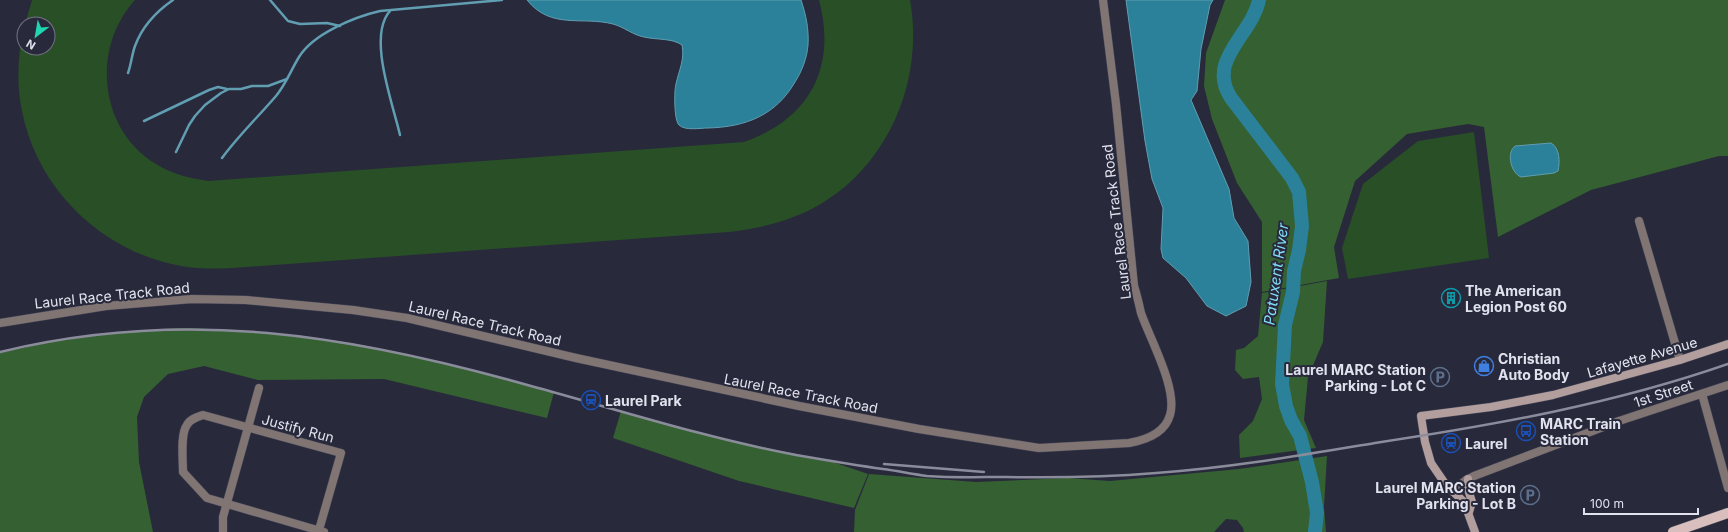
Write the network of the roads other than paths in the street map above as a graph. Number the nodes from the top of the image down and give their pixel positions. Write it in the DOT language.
graph roads {
  1 [pos="1103,0"];
  2 [pos="1639,221"];
  3 [pos="0,323"];
  4 [pos="1728,344"];
  5 [pos="1680,360"];
  6 [pos="1728,385"];
  7 [pos="259,388"];
  8 [pos="1702,394"];
  9 [pos="248,428"];
  10 [pos="1468,479"];
  11 [pos="1728,488"];
  12 [pos="1453,491"];
  13 [pos="227,504"];
  14 [pos="1469,512"];
  15 [pos="1728,513"];
  16 [pos="321,531"];
  17 [pos="223,532"];
  18 [pos="1475,532"];
  19 [pos="1673,532"];
  1 -- 3 [label="street, Laurel Race Track Road"];
  2 -- 5 [label="street"];
  4 -- 5 [label="street, Lafayette Avenue"];
  5 -- 12 [label="street, Lafayette Avenue"];
  6 -- 8 [label="street, 1st Street"];
  7 -- 9 [label="street"];
  8 -- 10 [label="street, 1st Street"];
  8 -- 11 [label="street"];
  9 -- 13 [label="street"];
  9 -- 13 [label="street, Justify Run"];
  9 -- 16 [label="street, Justify Run"];
  10 -- 12 [label="street, 1st Street"];
  10 -- 14 [label="street"];
  12 -- 14 [label="street"];
  13 -- 16 [label="street, Justify Run"];
  13 -- 17 [label="street"];
  14 -- 18 [label="street"];
  15 -- 19 [label="main road"];
}
